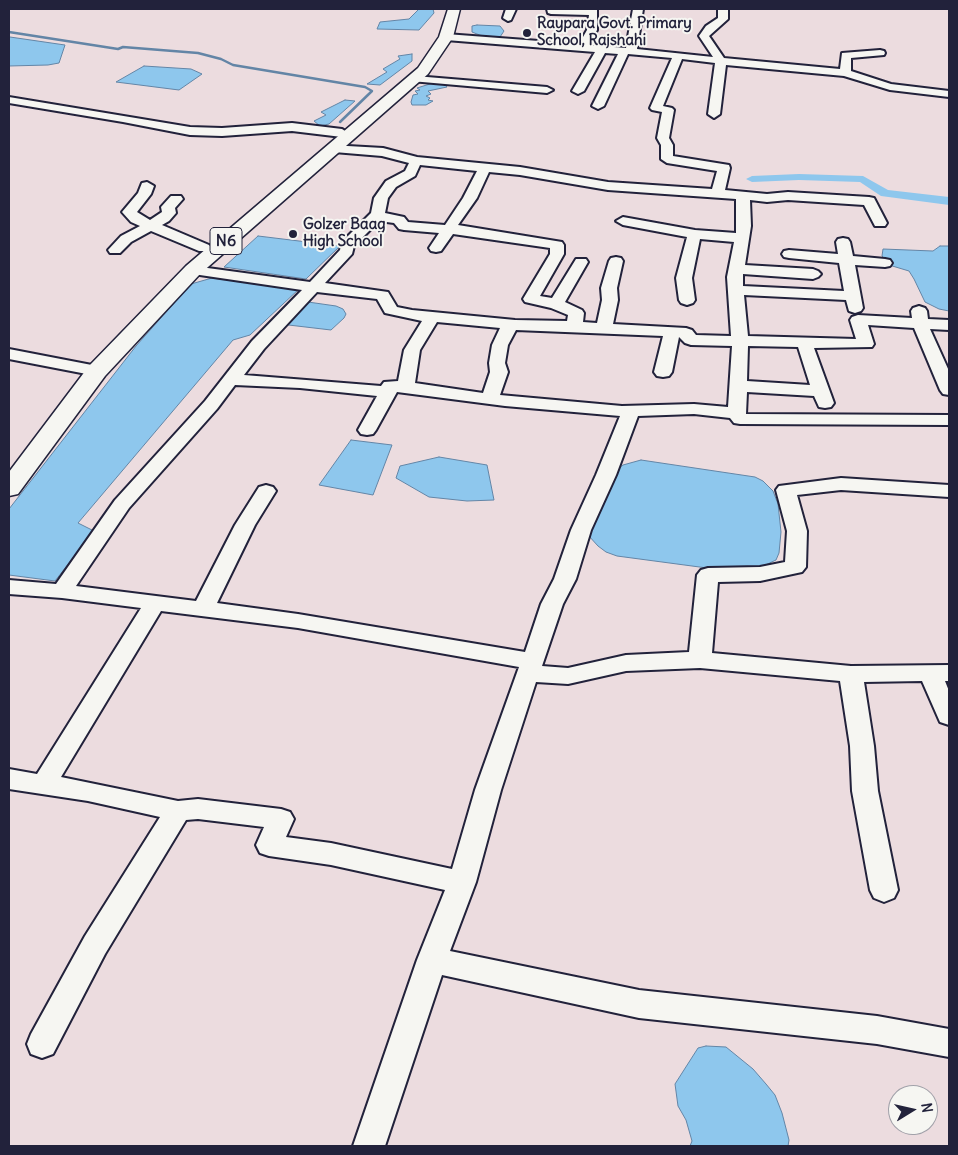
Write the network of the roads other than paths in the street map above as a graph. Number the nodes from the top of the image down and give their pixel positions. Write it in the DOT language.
graph roads {
  1 [pos="444,9"];
  2 [pos="454,9"];
  3 [pos="552,9"];
  4 [pos="638,9"];
  5 [pos="723,9"];
  6 [pos="446,37"];
  7 [pos="582,49"];
  8 [pos="601,51"];
  9 [pos="628,52"];
  10 [pos="880,53"];
  11 [pos="678,56"];
  12 [pos="721,61"];
  13 [pos="845,74"];
  14 [pos="415,79"];
  15 [pos="547,90"];
  16 [pos="578,91"];
  17 [pos="949,94"];
  18 [pos="9,100"];
  19 [pos="598,106"];
  20 [pos="714,114"];
  21 [pos="338,140"];
  22 [pos="416,162"];
  23 [pos="485,168"];
  24 [pos="147,186"];
  25 [pos="717,193"];
  26 [pos="743,196"];
  27 [pos="176,199"];
  28 [pos="376,216"];
  29 [pos="623,221"];
  30 [pos="880,223"];
  31 [pos="149,226"];
  32 [pos="448,230"];
  33 [pos="695,234"];
  34 [pos="742,238"];
  35 [pos="843,242"];
  36 [pos="204,248"];
  37 [pos="436,248"];
  38 [pos="114,250"];
  39 [pos="616,261"];
  40 [pos="846,261"];
  41 [pos="581,262"];
  42 [pos="885,263"];
  43 [pos="737,269"];
  44 [pos="193,270"];
  45 [pos="789,272"];
  46 [pos="813,274"];
  47 [pos="313,286"];
  48 [pos="736,290"];
  49 [pos="787,292"];
  50 [pos="852,296"];
  51 [pos="687,300"];
  52 [pos="556,304"];
  53 [pos="432,317"];
  54 [pos="919,317"];
  55 [pos="858,320"];
  56 [pos="510,325"];
  57 [pos="949,325"];
  58 [pos="574,326"];
  59 [pos="604,328"];
  60 [pos="672,332"];
  61 [pos="740,342"];
  62 [pos="804,342"];
  63 [pos="9,354"];
  64 [pos="91,369"];
  65 [pos="663,372"];
  66 [pos="233,377"];
  67 [pos="738,386"];
  68 [pos="406,388"];
  69 [pos="949,390"];
  70 [pos="821,391"];
  71 [pos="388,392"];
  72 [pos="490,399"];
  73 [pos="631,411"];
  74 [pos="738,413"];
  75 [pos="829,420"];
  76 [pos="949,420"];
  77 [pos="367,430"];
  78 [pos="9,464"];
  79 [pos="9,489"];
  80 [pos="266,491"];
  81 [pos="949,491"];
  82 [pos="9,587"];
  83 [pos="62,591"];
  84 [pos="155,603"];
  85 [pos="203,609"];
  86 [pos="700,660"];
  87 [pos="530,667"];
  88 [pos="851,674"];
  89 [pos="940,674"];
  90 [pos="949,716"];
  91 [pos="9,779"];
  92 [pos="44,784"];
  93 [pos="178,811"];
  94 [pos="462,882"];
  95 [pos="884,890"];
  96 [pos="432,960"];
  97 [pos="949,1043"];
  98 [pos="42,1044"];
  99 [pos="369,1146"];
  1 -- 21 [label="highway, N6"];
  2 -- 6 [label="highway, N6"];
  3 -- 7 [label="street"];
  4 -- 9 [label="street"];
  5 -- 12 [label="street"];
  6 -- 7 [label="street"];
  6 -- 14 [label="highway, N6"];
  7 -- 8 [label="street"];
  8 -- 9 [label="street"];
  8 -- 16 [label="street"];
  9 -- 11 [label="street"];
  9 -- 19 [label="street"];
  10 -- 13 [label="street"];
  11 -- 12 [label="street"];
  11 -- 25 [label="street"];
  12 -- 13 [label="street"];
  12 -- 20 [label="street"];
  13 -- 17 [label="street"];
  14 -- 15 [label="street"];
  14 -- 21 [label="highway, N6"];
  18 -- 21 [label="street"];
  21 -- 22 [label="street"];
  21 -- 36 [label="highway, N6"];
  21 -- 44 [label="highway, N6"];
  22 -- 23 [label="street"];
  22 -- 28 [label="street"];
  23 -- 25 [label="street"];
  23 -- 32 [label="street"];
  24 -- 31 [label="street"];
  25 -- 26 [label="street"];
  26 -- 30 [label="street"];
  26 -- 34 [label="street"];
  27 -- 31 [label="street"];
  28 -- 32 [label="street"];
  28 -- 47 [label="street"];
  29 -- 33 [label="street"];
  31 -- 36 [label="street"];
  31 -- 38 [label="street"];
  32 -- 37 [label="street"];
  32 -- 52 [label="street"];
  33 -- 34 [label="street"];
  33 -- 51 [label="street"];
  34 -- 43 [label="street"];
  35 -- 40 [label="street"];
  36 -- 64 [label="highway, N6"];
  39 -- 59 [label="street"];
  40 -- 42 [label="street"];
  40 -- 45 [label="street"];
  40 -- 50 [label="street"];
  41 -- 52 [label="street"];
  43 -- 45 [label="street"];
  43 -- 48 [label="street"];
  44 -- 47 [label="street"];
  44 -- 64 [label="highway, N6"];
  45 -- 46 [label="street"];
  45 -- 49 [label="street"];
  47 -- 53 [label="street"];
  47 -- 66 [label="street"];
  48 -- 49 [label="street"];
  48 -- 61 [label="street"];
  49 -- 50 [label="street"];
  50 -- 55 [label="street"];
  52 -- 58 [label="street"];
  53 -- 56 [label="street"];
  53 -- 68 [label="street"];
  54 -- 55 [label="street"];
  54 -- 57 [label="street"];
  54 -- 69 [label="street"];
  55 -- 62 [label="street"];
  56 -- 58 [label="street"];
  56 -- 72 [label="street"];
  58 -- 59 [label="street"];
  59 -- 60 [label="street"];
  60 -- 61 [label="street"];
  60 -- 65 [label="street"];
  61 -- 62 [label="street"];
  61 -- 67 [label="street"];
  62 -- 70 [label="street"];
  63 -- 64 [label="street"];
  64 -- 78 [label="highway, N6"];
  64 -- 79 [label="highway, N6"];
  66 -- 71 [label="street"];
  66 -- 83 [label="street"];
  67 -- 70 [label="street"];
  67 -- 74 [label="street"];
  68 -- 71 [label="street"];
  68 -- 72 [label="street"];
  70 -- 75 [label="street"];
  71 -- 77 [label="street"];
  72 -- 73 [label="street"];
  73 -- 74 [label="street"];
  73 -- 87 [label="street"];
  74 -- 75 [label="street"];
  75 -- 76 [label="street"];
  80 -- 85 [label="street"];
  81 -- 86 [label="street"];
  82 -- 83 [label="street"];
  83 -- 84 [label="street"];
  84 -- 85 [label="street"];
  84 -- 92 [label="street"];
  85 -- 87 [label="street"];
  86 -- 87 [label="street"];
  86 -- 88 [label="street"];
  87 -- 94 [label="street"];
  88 -- 89 [label="street"];
  88 -- 95 [label="street"];
  89 -- 90 [label="street"];
  91 -- 92 [label="street"];
  92 -- 93 [label="street"];
  93 -- 94 [label="street"];
  93 -- 98 [label="street"];
  94 -- 96 [label="street"];
  96 -- 97 [label="street"];
  96 -- 99 [label="street"];
}
